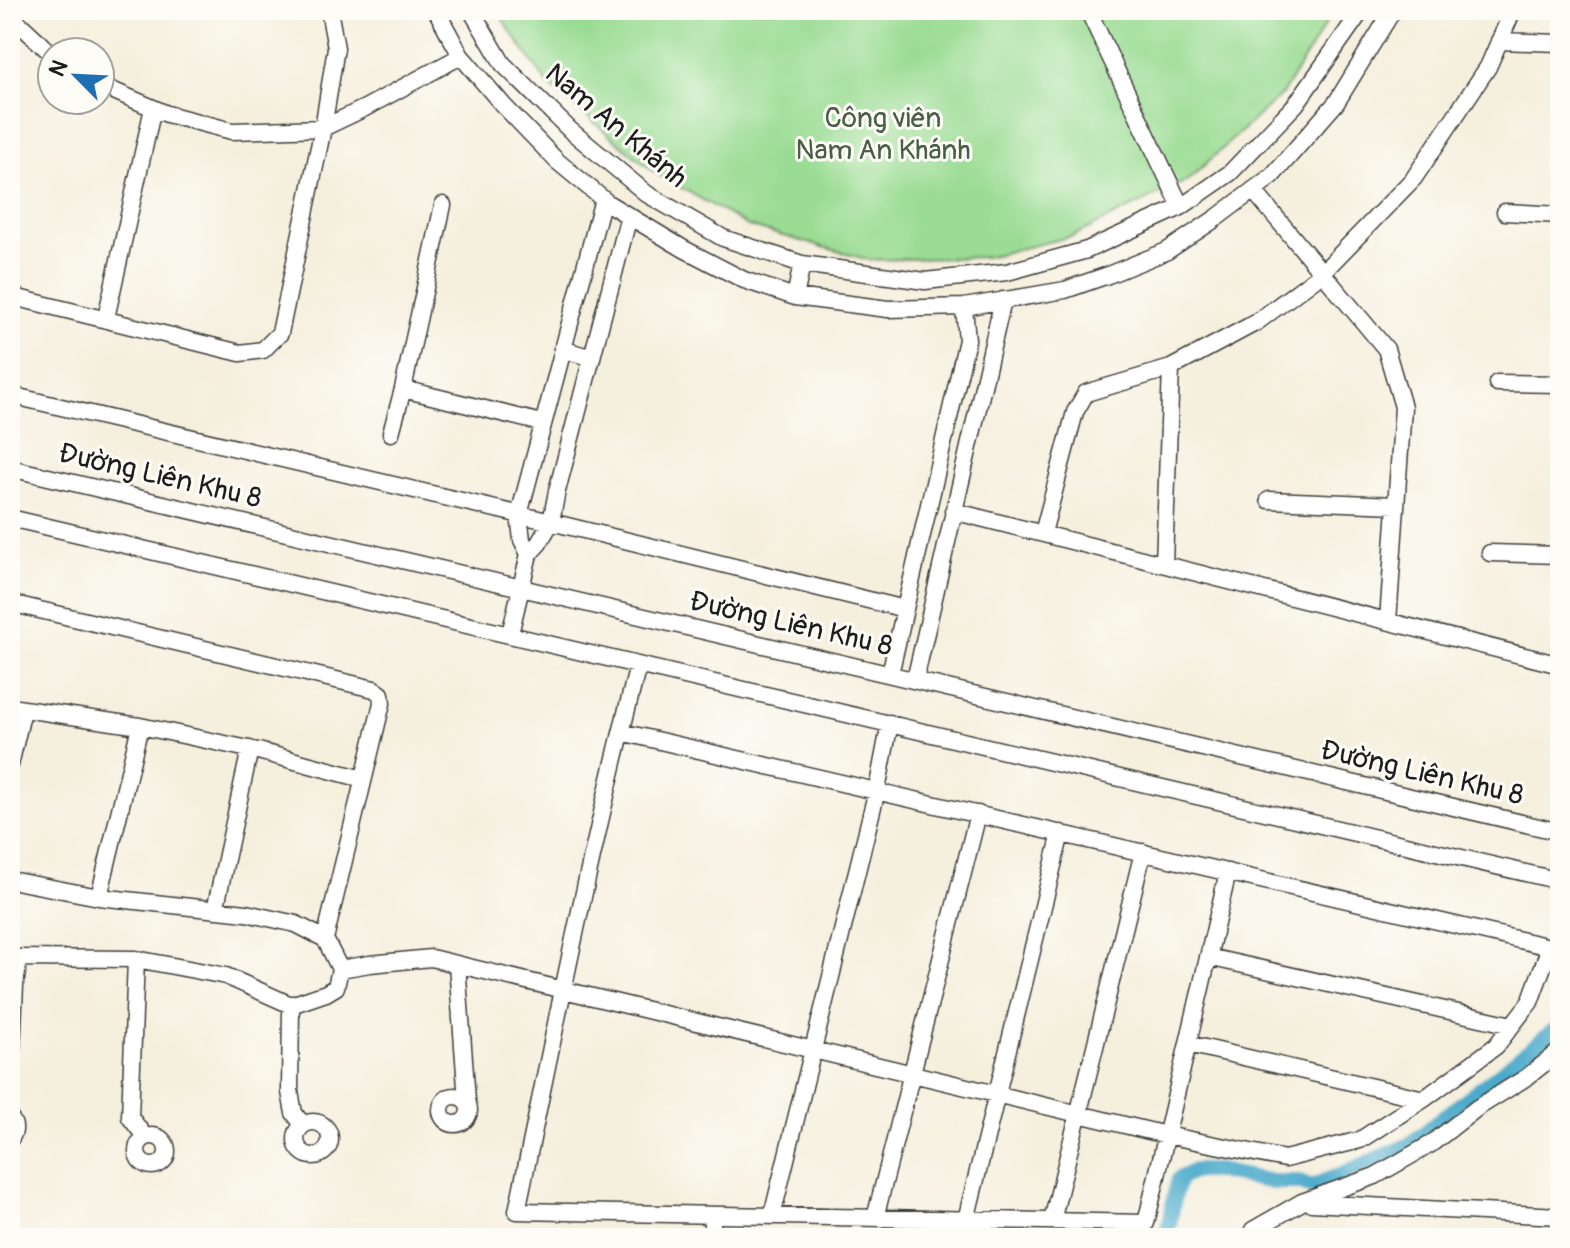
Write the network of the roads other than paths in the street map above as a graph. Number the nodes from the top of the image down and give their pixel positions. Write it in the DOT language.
graph roads {
  1 [pos="329,10"];
  2 [pos="436,10"];
  3 [pos="471,10"];
  4 [pos="1088,10"];
  5 [pos="1362,10"];
  6 [pos="1393,10"];
  7 [pos="1513,10"];
  8 [pos="13,22"];
  9 [pos="36,41"];
  10 [pos="1499,41"];
  11 [pos="1560,43"];
  12 [pos="461,56"];
  13 [pos="116,92"];
  14 [pos="153,108"];
  15 [pos="323,128"];
  16 [pos="1253,190"];
  17 [pos="603,199"];
  18 [pos="443,205"];
  19 [pos="1181,207"];
  20 [pos="1505,212"];
  21 [pos="1560,215"];
  22 [pos="629,216"];
  23 [pos="591,241"];
  24 [pos="621,250"];
  25 [pos="802,264"];
  26 [pos="1322,273"];
  27 [pos="10,296"];
  28 [pos="795,297"];
  29 [pos="1003,300"];
  30 [pos="964,307"];
  31 [pos="106,318"];
  32 [pos="562,349"];
  33 [pos="592,358"];
  34 [pos="1171,368"];
  35 [pos="1497,383"];
  36 [pos="1560,384"];
  37 [pos="403,389"];
  38 [pos="10,395"];
  39 [pos="542,423"];
  40 [pos="391,433"];
  41 [pos="943,443"];
  42 [pos="968,450"];
  43 [pos="10,468"];
  44 [pos="1269,500"];
  45 [pos="1396,505"];
  46 [pos="953,511"];
  47 [pos="519,515"];
  48 [pos="10,518"];
  49 [pos="551,522"];
  50 [pos="1043,533"];
  51 [pos="1490,553"];
  52 [pos="529,554"];
  53 [pos="1560,555"];
  54 [pos="1164,564"];
  55 [pos="521,588"];
  56 [pos="10,603"];
  57 [pos="905,609"];
  58 [pos="1388,621"];
  59 [pos="510,634"];
  60 [pos="1560,665"];
  61 [pos="638,666"];
  62 [pos="890,674"];
  63 [pos="915,680"];
  64 [pos="16,709"];
  65 [pos="890,723"];
  66 [pos="140,726"];
  67 [pos="621,732"];
  68 [pos="250,749"];
  69 [pos="10,765"];
  70 [pos="363,779"];
  71 [pos="877,790"];
  72 [pos="978,814"];
  73 [pos="1560,832"];
  74 [pos="1061,833"];
  75 [pos="1143,852"];
  76 [pos="1228,872"];
  77 [pos="10,880"];
  78 [pos="1560,881"];
  79 [pos="99,897"];
  80 [pos="215,910"];
  81 [pos="325,939"];
  82 [pos="1208,957"];
  83 [pos="15,958"];
  84 [pos="136,959"];
  85 [pos="457,964"];
  86 [pos="340,969"];
  87 [pos="563,990"];
  88 [pos="291,1005"];
  89 [pos="1512,1025"];
  90 [pos="1188,1044"];
  91 [pos="813,1050"];
  92 [pos="1560,1051"];
  93 [pos="912,1074"];
  94 [pos="10,1093"];
  95 [pos="997,1094"];
  96 [pos="1424,1099"];
  97 [pos="467,1101"];
  98 [pos="1077,1114"];
  99 [pos="10,1119"];
  100 [pos="303,1125"];
  101 [pos="1166,1135"];
  102 [pos="145,1137"];
  103 [pos="10,1139"];
  104 [pos="1302,1202"];
  105 [pos="712,1216"];
  106 [pos="772,1216"];
  107 [pos="1560,1216"];
  108 [pos="875,1218"];
  109 [pos="966,1220"];
  110 [pos="1052,1221"];
  111 [pos="712,1238"];
  112 [pos="1253,1238"];
  1 -- 15 [label="street"];
  2 -- 12 [label="street, Nam An Khánh"];
  3 -- 25 [label="street, Nam An Khánh"];
  4 -- 19 [label="street"];
  5 -- 19 [label="street, Nam An Khánh"];
  6 -- 16 [label="street, Nam An Khánh"];
  7 -- 10 [label="street"];
  8 -- 9 [label="street"];
  10 -- 11 [label="street"];
  10 -- 26 [label="street"];
  12 -- 15 [label="street"];
  12 -- 17 [label="street, Nam An Khánh"];
  13 -- 14 [label="street"];
  14 -- 15 [label="street"];
  14 -- 31 [label="street"];
  15 -- 31 [label="street"];
  16 -- 26 [label="street"];
  16 -- 29 [label="street, Nam An Khánh"];
  17 -- 22 [label="street, Nam An Khánh"];
  17 -- 23 [label="street"];
  18 -- 37 [label="street"];
  19 -- 25 [label="street, Nam An Khánh"];
  20 -- 21 [label="street"];
  22 -- 24 [label="street"];
  22 -- 28 [label="street, Nam An Khánh"];
  23 -- 24 [label="street"];
  23 -- 32 [label="street"];
  24 -- 33 [label="street"];
  25 -- 28 [label="street"];
  26 -- 34 [label="street"];
  26 -- 45 [label="street"];
  27 -- 31 [label="street"];
  28 -- 30 [label="street, Nam An Khánh"];
  29 -- 30 [label="street, Nam An Khánh"];
  29 -- 42 [label="street"];
  30 -- 41 [label="street"];
  32 -- 33 [label="street"];
  32 -- 39 [label="street"];
  33 -- 49 [label="street"];
  34 -- 50 [label="street"];
  34 -- 54 [label="street"];
  35 -- 36 [label="street"];
  37 -- 39 [label="street"];
  37 -- 40 [label="street"];
  38 -- 47 [label="street"];
  39 -- 47 [label="street"];
  41 -- 42 [label="street"];
  41 -- 57 [label="street"];
  42 -- 46 [label="street"];
  43 -- 55 [label="street, Đường Liên Khu 8"];
  44 -- 45 [label="street"];
  45 -- 58 [label="street"];
  46 -- 50 [label="street"];
  46 -- 63 [label="street"];
  47 -- 49 [label="street"];
  47 -- 52 [label="street"];
  48 -- 59 [label="street"];
  49 -- 52 [label="street"];
  49 -- 57 [label="street"];
  50 -- 54 [label="street"];
  51 -- 53 [label="street"];
  52 -- 55 [label="street"];
  54 -- 58 [label="street"];
  55 -- 59 [label="street"];
  55 -- 62 [label="street, Đường Liên Khu 8"];
  56 -- 70 [label="street"];
  57 -- 62 [label="street"];
  58 -- 60 [label="street"];
  59 -- 61 [label="street"];
  61 -- 65 [label="street"];
  61 -- 67 [label="street"];
  62 -- 63 [label="street, Đường Liên Khu 8"];
  63 -- 73 [label="street, Đường Liên Khu 8"];
  64 -- 66 [label="street"];
  64 -- 69 [label="street"];
  65 -- 71 [label="street"];
  65 -- 78 [label="street"];
  66 -- 68 [label="street"];
  66 -- 79 [label="street"];
  67 -- 71 [label="street"];
  67 -- 87 [label="street"];
  68 -- 70 [label="street"];
  68 -- 80 [label="street"];
  70 -- 81 [label="street"];
  71 -- 72 [label="street"];
  71 -- 91 [label="street"];
  72 -- 74 [label="street"];
  72 -- 93 [label="street"];
  74 -- 75 [label="street"];
  74 -- 95 [label="street"];
  75 -- 76 [label="street"];
  75 -- 98 [label="street"];
  76 -- 82 [label="street"];
  76 -- 89 [label="street"];
  77 -- 79 [label="street"];
  79 -- 80 [label="street"];
  80 -- 81 [label="street"];
  81 -- 86 [label="street"];
  82 -- 89 [label="street"];
  82 -- 90 [label="street"];
  83 -- 84 [label="street"];
  83 -- 94 [label="street"];
  84 -- 88 [label="street"];
  84 -- 102 [label="street"];
  85 -- 86 [label="street"];
  85 -- 87 [label="street"];
  85 -- 97 [label="street"];
  86 -- 88 [label="street"];
  87 -- 91 [label="street"];
  87 -- 105 [label="street"];
  88 -- 100 [label="street"];
  89 -- 96 [label="street"];
  90 -- 96 [label="street"];
  90 -- 101 [label="street"];
  91 -- 93 [label="street"];
  91 -- 106 [label="street"];
  92 -- 104 [label="street"];
  93 -- 95 [label="street"];
  93 -- 108 [label="street"];
  95 -- 98 [label="street"];
  95 -- 109 [label="street"];
  96 -- 101 [label="street"];
  98 -- 101 [label="street"];
  98 -- 110 [label="street"];
  99 -- 103 [label="street"];
  101 -- 110 [label="street"];
  104 -- 107 [label="street"];
  104 -- 112 [label="street"];
  105 -- 106 [label="street"];
  105 -- 111 [label="street"];
  106 -- 108 [label="street"];
  108 -- 109 [label="street"];
  109 -- 110 [label="street"];
}
